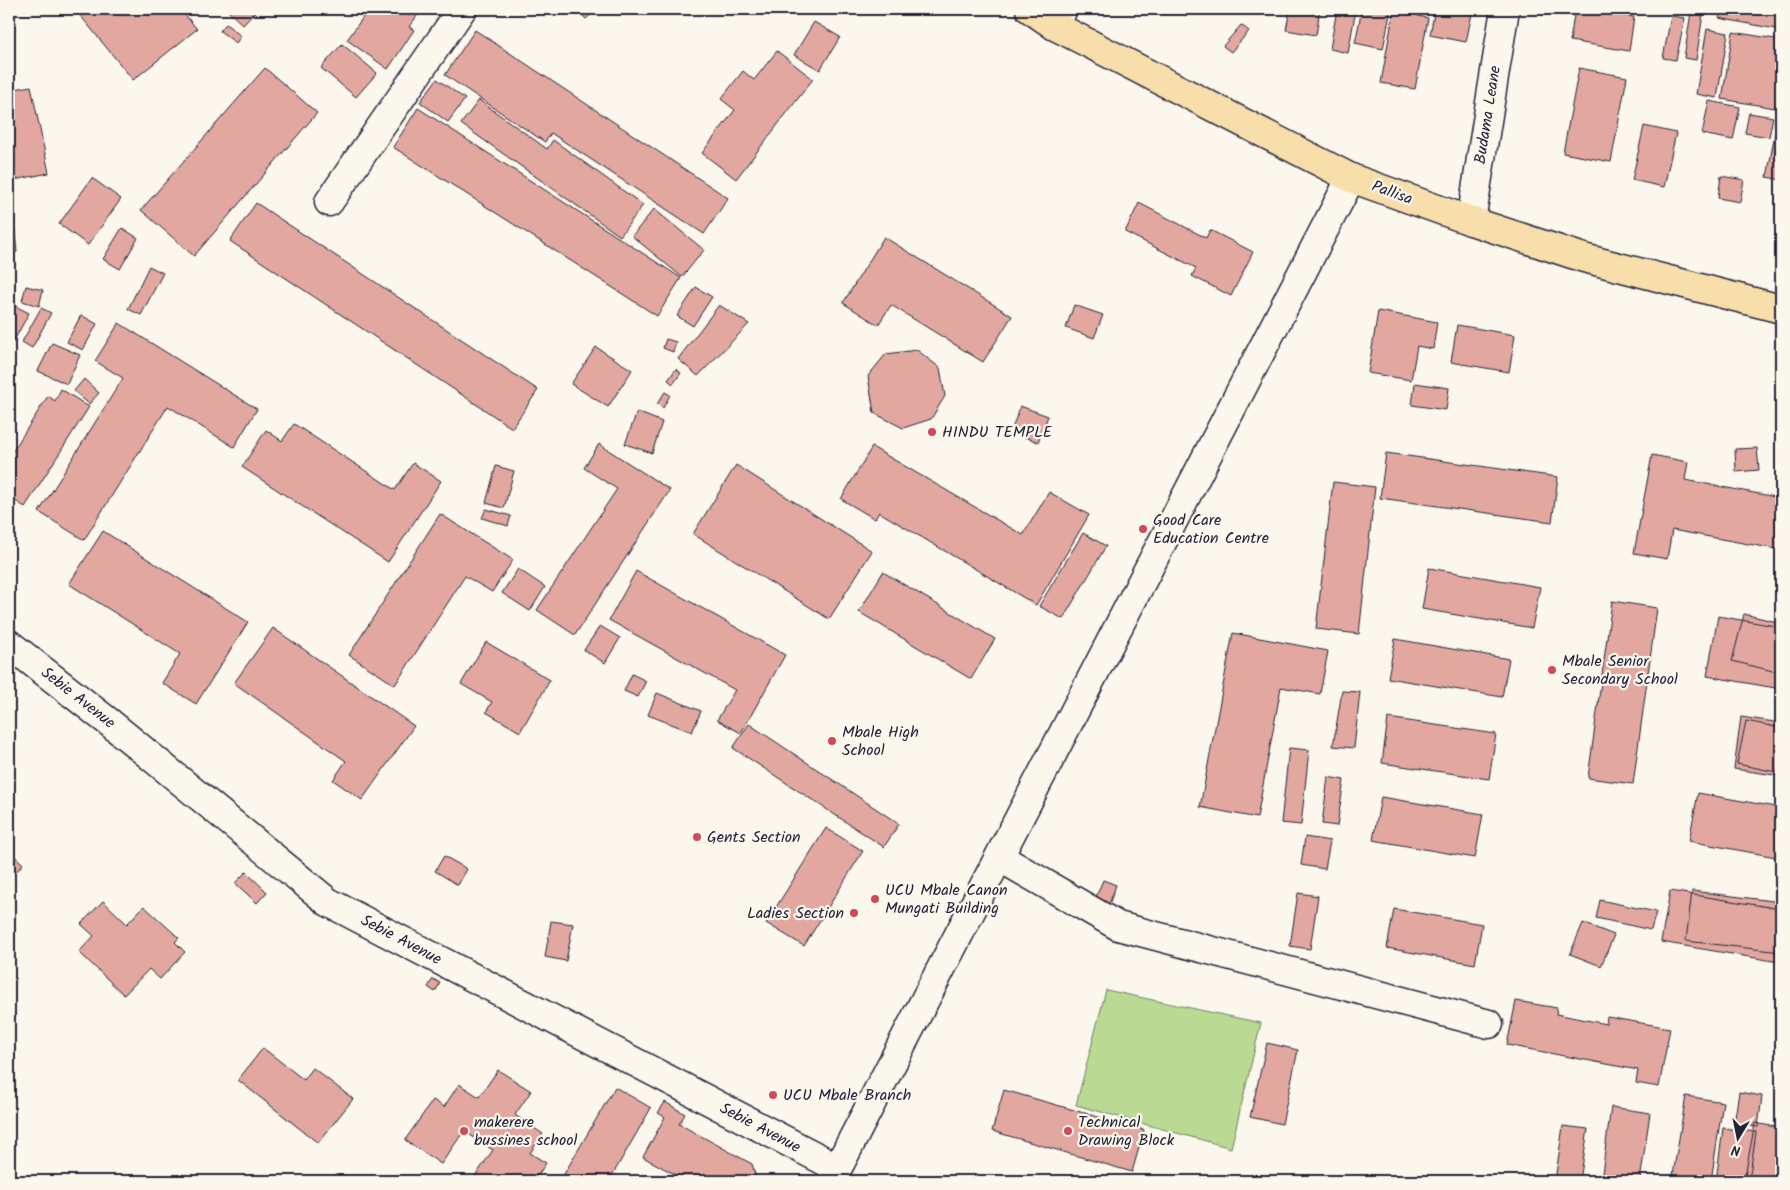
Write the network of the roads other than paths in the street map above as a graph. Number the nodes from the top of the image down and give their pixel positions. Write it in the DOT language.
graph roads {
  1 [pos="462,9"];
  2 [pos="1030,9"];
  3 [pos="1505,9"];
  4 [pos="1059,17"];
  5 [pos="1351,178"];
  6 [pos="329,202"];
  7 [pos="1471,221"];
  8 [pos="1781,309"];
  9 [pos="9,644"];
  10 [pos="999,857"];
  11 [pos="1489,1024"];
  12 [pos="834,1175"];
  1 -- 6 [label="street"];
  2 -- 4 [label="main road, Pallisa"];
  3 -- 7 [label="street, Budama Leane"];
  4 -- 5 [label="main road, Pallisa"];
  5 -- 7 [label="main road, Pallisa"];
  5 -- 10 [label="street"];
  7 -- 8 [label="main road, Pallisa"];
  9 -- 12 [label="street, Sebie Avenue"];
  10 -- 11 [label="street"];
  10 -- 12 [label="street"];
}
